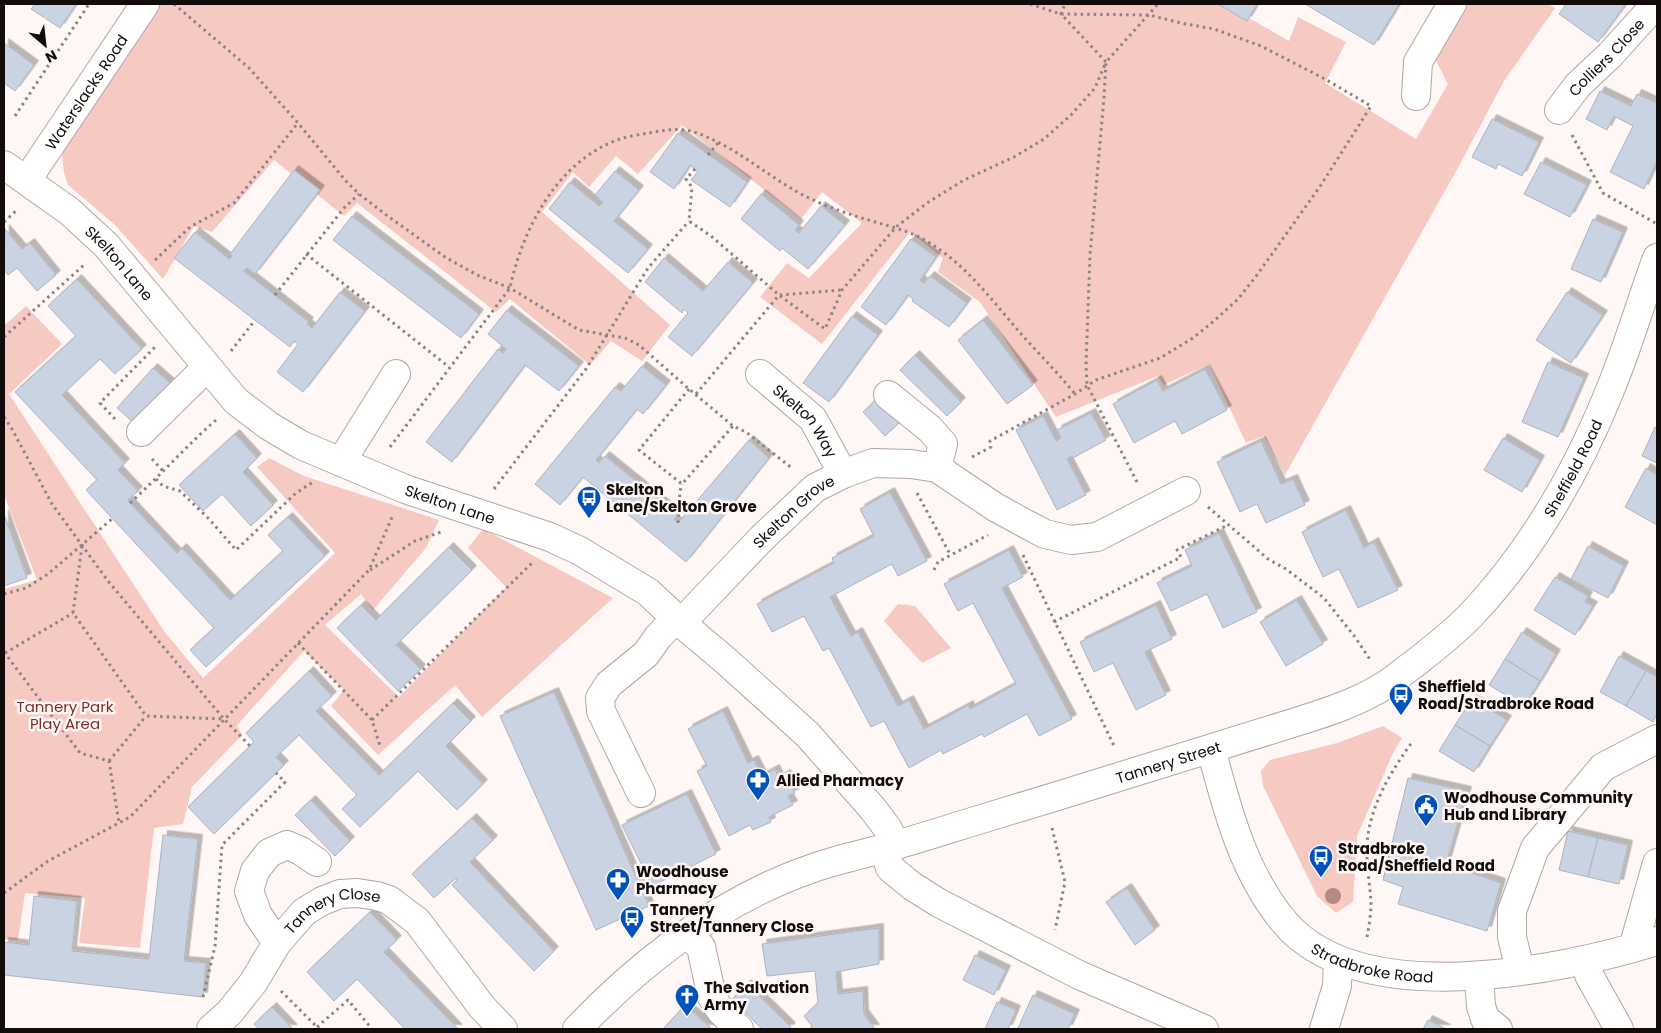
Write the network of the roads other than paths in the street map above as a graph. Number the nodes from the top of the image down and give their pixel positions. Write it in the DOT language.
graph roads {
  1 [pos="145,4"];
  2 [pos="1452,4"];
  3 [pos="1656,4"];
  4 [pos="1416,96"];
  5 [pos="1558,110"];
  6 [pos="4,165"];
  7 [pos="27,180"];
  8 [pos="1657,258"];
  9 [pos="218,361"];
  10 [pos="396,374"];
  11 [pos="760,374"];
  12 [pos="888,395"];
  13 [pos="141,432"];
  14 [pos="341,462"];
  15 [pos="937,468"];
  16 [pos="843,474"];
  17 [pos="1196,499"];
  18 [pos="679,620"];
  19 [pos="1436,646"];
  20 [pos="1657,739"];
  21 [pos="1211,749"];
  22 [pos="642,793"];
  23 [pos="890,846"];
  24 [pos="317,862"];
  25 [pos="1657,863"];
  26 [pos="688,934"];
  27 [pos="277,943"];
  28 [pos="1645,945"];
  29 [pos="1586,960"];
  30 [pos="1338,961"];
  31 [pos="1520,970"];
  32 [pos="1479,976"];
  33 [pos="211,1029"];
  34 [pos="503,1029"];
  35 [pos="577,1029"];
  36 [pos="739,1029"];
  37 [pos="1204,1029"];
  38 [pos="1324,1029"];
  39 [pos="1498,1029"];
  40 [pos="1619,1029"];
  1 -- 7 [label="street, Waterslacks Road"];
  2 -- 4 [label="street"];
  3 -- 5 [label="street, Colliers Close"];
  6 -- 7 [label="street, Skelton Lane"];
  7 -- 9 [label="street, Skelton Lane"];
  8 -- 19 [label="street, Sheffield Road"];
  9 -- 13 [label="street"];
  9 -- 14 [label="street, Skelton Lane"];
  10 -- 14 [label="street"];
  11 -- 16 [label="street, Skelton Way"];
  12 -- 15 [label="street"];
  14 -- 18 [label="street, Skelton Lane"];
  15 -- 16 [label="street, Skelton Grove"];
  15 -- 17 [label="street, Skelton Grove"];
  16 -- 18 [label="street, Skelton Grove"];
  18 -- 22 [label="street, Skelton Grove"];
  18 -- 23 [label="street, Skelton Lane"];
  19 -- 21 [label="street, Tannery Street"];
  20 -- 31 [label="street"];
  21 -- 23 [label="street, Tannery Street"];
  21 -- 30 [label="street, Stradbroke Road"];
  23 -- 26 [label="street, Tannery Street"];
  23 -- 37 [label="street"];
  24 -- 27 [label="street"];
  25 -- 28 [label="street"];
  26 -- 35 [label="street, Tannery Street"];
  26 -- 36 [label="street"];
  27 -- 33 [label="street, Tannery Close"];
  27 -- 34 [label="street, Tannery Close"];
  28 -- 29 [label="street, Stradbroke Road"];
  29 -- 31 [label="street, Stradbroke Road"];
  29 -- 40 [label="street"];
  30 -- 32 [label="street, Stradbroke Road"];
  30 -- 38 [label="street"];
  31 -- 32 [label="street, Stradbroke Road"];
  32 -- 39 [label="street"];
}
